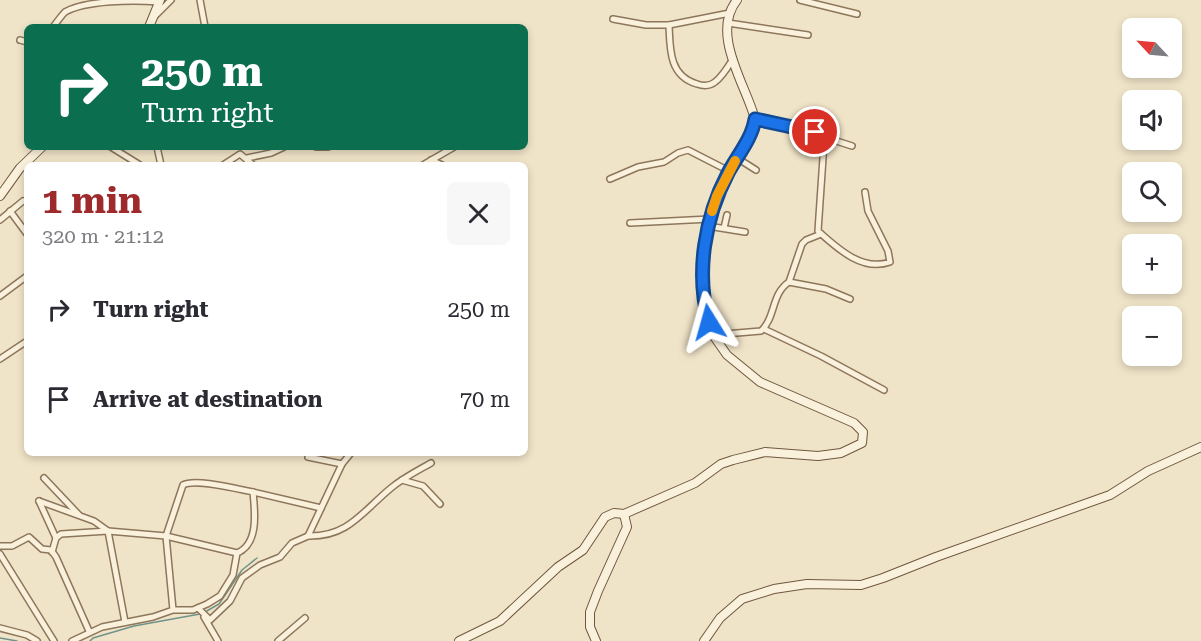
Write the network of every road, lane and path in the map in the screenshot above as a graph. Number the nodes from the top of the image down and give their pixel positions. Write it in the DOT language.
graph roads {
  1 [pos="171,0"];
  2 [pos="200,0"];
  3 [pos="737,0"];
  4 [pos="800,0"];
  5 [pos="160,1"];
  6 [pos="94,2"];
  7 [pos="730,13"];
  8 [pos="857,14"];
  9 [pos="154,17"];
  10 [pos="613,20"];
  11 [pos="728,23"];
  12 [pos="55,24"];
  13 [pos="150,24"];
  14 [pos="204,24"];
  15 [pos="669,25"];
  16 [pos="808,35"];
  17 [pos="20,40"];
  18 [pos="24,41"];
  19 [pos="733,59"];
  20 [pos="755,119"];
  21 [pos="821,136"];
  22 [pos="852,146"];
  23 [pos="39,150"];
  24 [pos="116,150"];
  25 [pos="240,150"];
  26 [pos="278,150"];
  27 [pos="449,150"];
  28 [pos="247,158"];
  29 [pos="737,158"];
  30 [pos="431,160"];
  31 [pos="26,162"];
  32 [pos="135,162"];
  33 [pos="227,162"];
  34 [pos="250,162"];
  35 [pos="428,162"];
  36 [pos="435,162"];
  37 [pos="24,164"];
  38 [pos="756,170"];
  39 [pos="729,171"];
  40 [pos="610,179"];
  41 [pos="865,192"];
  42 [pos="0,196"];
  43 [pos="23,201"];
  44 [pos="10,212"];
  45 [pos="727,215"];
  46 [pos="0,220"];
  47 [pos="709,222"];
  48 [pos="630,223"];
  49 [pos="724,228"];
  50 [pos="24,230"];
  51 [pos="745,232"];
  52 [pos="821,234"];
  53 [pos="24,278"];
  54 [pos="21,280"];
  55 [pos="789,282"];
  56 [pos="24,283"];
  57 [pos="0,296"];
  58 [pos="850,299"];
  59 [pos="764,329"];
  60 [pos="712,336"];
  61 [pos="24,343"];
  62 [pos="0,359"];
  63 [pos="884,390"];
  64 [pos="1201,447"];
  65 [pos="308,456"];
  66 [pos="349,456"];
  67 [pos="431,463"];
  68 [pos="342,464"];
  69 [pos="44,478"];
  70 [pos="402,480"];
  71 [pos="253,492"];
  72 [pos="440,504"];
  73 [pos="321,508"];
  74 [pos="624,514"];
  75 [pos="81,516"];
  76 [pos="108,531"];
  77 [pos="166,536"];
  78 [pos="308,536"];
  79 [pos="56,538"];
  80 [pos="0,546"];
  81 [pos="52,552"];
  82 [pos="237,553"];
  83 [pos="0,554"];
  84 [pos="174,610"];
  85 [pos="200,611"];
  86 [pos="305,618"];
  87 [pos="125,622"];
  88 [pos="0,628"];
  89 [pos="89,631"];
  90 [pos="37,641"];
  91 [pos="54,641"];
  92 [pos="72,641"];
  93 [pos="218,641"];
  94 [pos="278,641"];
  95 [pos="459,641"];
  96 [pos="596,641"];
  97 [pos="704,641"];
  1 -- 9 [label="street"];
  2 -- 14 [label="street"];
  3 -- 7 [label="street"];
  4 -- 8 [label="street"];
  5 -- 6 [label="street"];
  5 -- 9 [label="street"];
  6 -- 12 [label="street"];
  7 -- 11 [label="street"];
  7 -- 15 [label="street"];
  9 -- 13 [label="street"];
  10 -- 15 [label="street"];
  11 -- 16 [label="street"];
  11 -- 19 [label="street"];
  15 -- 19 [label="street"];
  17 -- 18 [label="street"];
  19 -- 20 [label="street"];
  20 -- 21 [label="street"];
  20 -- 29 [label="street"];
  21 -- 22 [label="street"];
  21 -- 52 [label="street"];
  23 -- 31 [label="street"];
  24 -- 32 [label="street"];
  25 -- 28 [label="street"];
  25 -- 33 [label="street"];
  26 -- 28 [label="street"];
  27 -- 30 [label="street"];
  28 -- 34 [label="street"];
  29 -- 38 [label="street"];
  29 -- 39 [label="street"];
  30 -- 35 [label="street"];
  30 -- 36 [label="street"];
  37 -- 42 [label="street"];
  39 -- 40 [label="street"];
  39 -- 47 [label="street"];
  41 -- 52 [label="street"];
  43 -- 44 [label="street"];
  44 -- 46 [label="street"];
  44 -- 50 [label="street"];
  45 -- 49 [label="street"];
  47 -- 48 [label="street"];
  47 -- 49 [label="street"];
  47 -- 60 [label="street"];
  49 -- 51 [label="street"];
  52 -- 55 [label="street"];
  53 -- 54 [label="street"];
  54 -- 56 [label="street"];
  54 -- 57 [label="street"];
  55 -- 58 [label="street"];
  55 -- 59 [label="street"];
  59 -- 60 [label="street"];
  59 -- 63 [label="street"];
  60 -- 74 [label="street"];
  61 -- 62 [label="street"];
  64 -- 97 [label="street"];
  65 -- 68 [label="street"];
  66 -- 68 [label="street"];
  67 -- 70 [label="street"];
  68 -- 73 [label="street"];
  69 -- 75 [label="street"];
  70 -- 72 [label="street"];
  70 -- 78 [label="street"];
  71 -- 73 [label="street"];
  71 -- 77 [label="street"];
  71 -- 82 [label="street"];
  73 -- 78 [label="street"];
  74 -- 95 [label="street"];
  74 -- 96 [label="street"];
  75 -- 76 [label="street"];
  75 -- 79 [label="street"];
  76 -- 77 [label="street"];
  76 -- 79 [label="street"];
  76 -- 87 [label="street"];
  77 -- 82 [label="street"];
  77 -- 84 [label="street"];
  78 -- 85 [label="street"];
  79 -- 81 [label="street"];
  80 -- 81 [label="street"];
  81 -- 89 [label="street"];
  82 -- 85 [label="street"];
  83 -- 91 [label="street"];
  84 -- 85 [label="street"];
  84 -- 87 [label="street"];
  85 -- 93 [label="street"];
  86 -- 94 [label="street"];
  87 -- 89 [label="street"];
  88 -- 90 [label="street"];
  89 -- 92 [label="street"];
}
